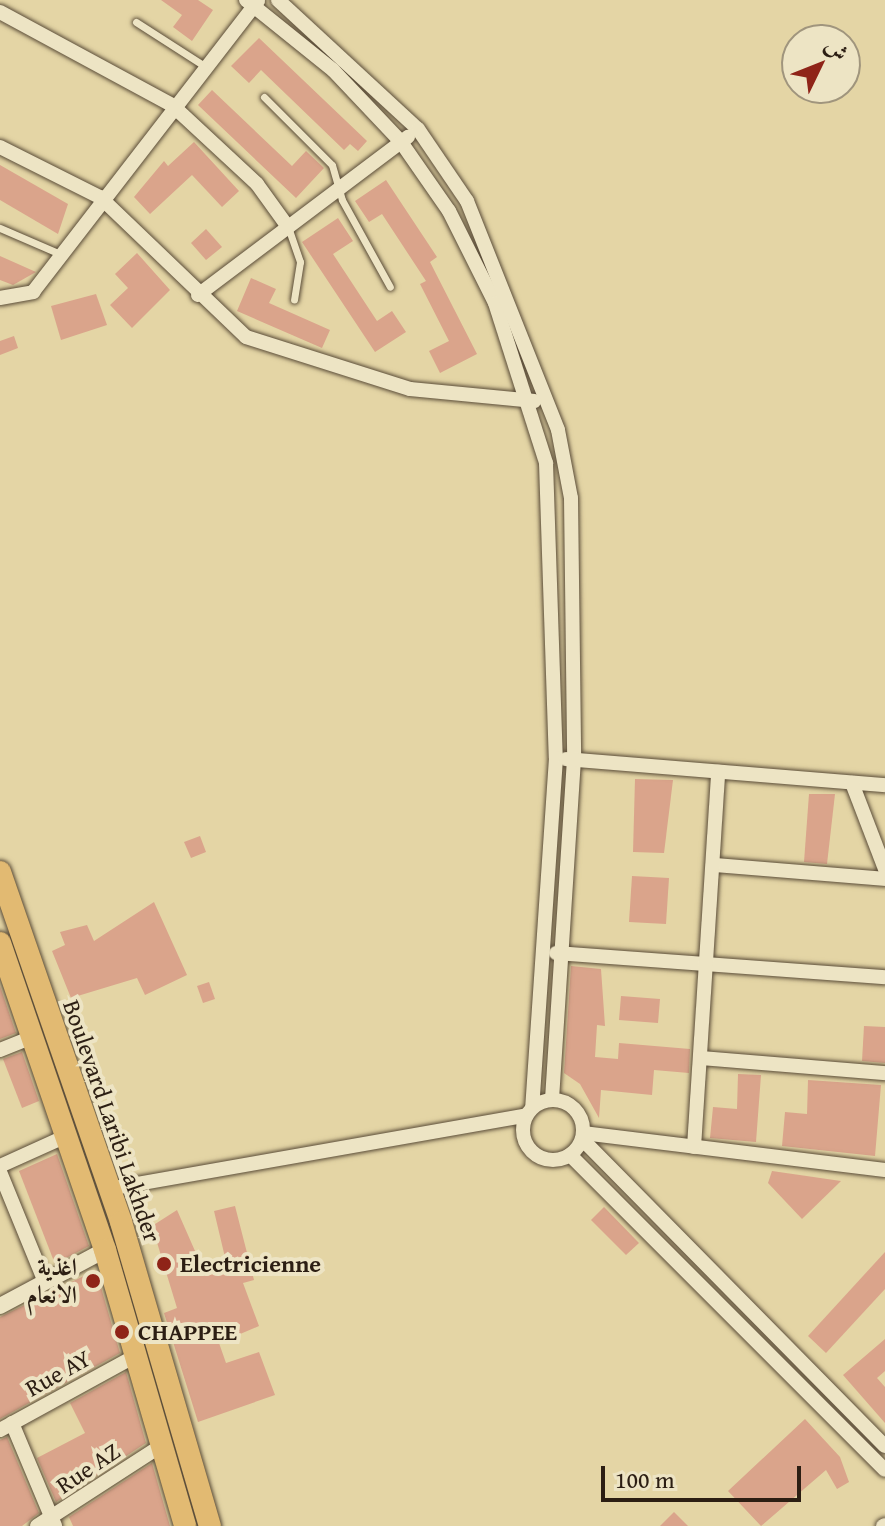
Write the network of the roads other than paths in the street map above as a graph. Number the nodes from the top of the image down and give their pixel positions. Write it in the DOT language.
graph roads {
  1 [pos="278,0"];
  2 [pos="253,2"];
  3 [pos="0,12"];
  4 [pos="136,22"];
  5 [pos="203,65"];
  6 [pos="264,97"];
  7 [pos="172,105"];
  8 [pos="418,129"];
  9 [pos="401,142"];
  10 [pos="0,147"];
  11 [pos="340,185"];
  12 [pos="100,197"];
  13 [pos="288,227"];
  14 [pos="0,228"];
  15 [pos="60,254"];
  16 [pos="390,287"];
  17 [pos="198,295"];
  18 [pos="0,298"];
  19 [pos="294,300"];
  20 [pos="548,400"];
  21 [pos="529,401"];
  22 [pos="556,758"];
  23 [pos="574,759"];
  24 [pos="718,772"];
  25 [pos="852,783"];
  26 [pos="885,785"];
  27 [pos="716,865"];
  28 [pos="885,869"];
  29 [pos="0,872"];
  30 [pos="885,879"];
  31 [pos="0,943"];
  32 [pos="544,952"];
  33 [pos="564,954"];
  34 [pos="708,962"];
  35 [pos="885,977"];
  36 [pos="32,1037"];
  37 [pos="0,1050"];
  38 [pos="702,1058"];
  39 [pos="885,1073"];
  40 [pos="552,1099"];
  41 [pos="528,1112"];
  42 [pos="66,1136"];
  43 [pos="583,1136"];
  44 [pos="694,1147"];
  45 [pos="570,1155"];
  46 [pos="0,1166"];
  47 [pos="885,1170"];
  48 [pos="0,1172"];
  49 [pos="109,1189"];
  50 [pos="126,1242"];
  51 [pos="105,1250"];
  52 [pos="45,1282"];
  53 [pos="0,1306"];
  54 [pos="137,1355"];
  55 [pos="6,1427"];
  56 [pos="162,1445"];
  57 [pos="885,1446"];
  58 [pos="885,1470"];
  59 [pos="54,1522"];
  60 [pos="37,1526"];
  61 [pos="185,1526"];
  62 [pos="210,1526"];
  1 -- 8 [label="street"];
  2 -- 5 [label="street"];
  2 -- 9 [label="street"];
  3 -- 7 [label="street"];
  4 -- 5 [label="lane"];
  5 -- 7 [label="street"];
  6 -- 11 [label="lane"];
  7 -- 12 [label="street"];
  7 -- 13 [label="street"];
  8 -- 9 [label="street"];
  8 -- 20 [label="street"];
  9 -- 11 [label="street"];
  9 -- 21 [label="street"];
  10 -- 12 [label="street"];
  11 -- 13 [label="street"];
  11 -- 16 [label="lane"];
  12 -- 15 [label="street"];
  12 -- 17 [label="street"];
  13 -- 17 [label="street"];
  13 -- 19 [label="lane"];
  14 -- 15 [label="lane"];
  15 -- 18 [label="street"];
  17 -- 21 [label="street"];
  20 -- 21 [label="street"];
  20 -- 23 [label="street"];
  21 -- 22 [label="street"];
  22 -- 23 [label="street"];
  22 -- 32 [label="street"];
  23 -- 24 [label="street"];
  23 -- 33 [label="street"];
  24 -- 25 [label="street"];
  24 -- 27 [label="street"];
  25 -- 26 [label="street"];
  25 -- 28 [label="street"];
  27 -- 30 [label="street"];
  27 -- 34 [label="street"];
  29 -- 49 [label="main road, Boulevard Laribi Lakhder"];
  31 -- 36 [label="main road, Boulevard Laribi Lakhder"];
  32 -- 33 [label="street"];
  32 -- 41 [label="street"];
  33 -- 34 [label="street"];
  33 -- 40 [label="street"];
  34 -- 35 [label="street"];
  34 -- 38 [label="street"];
  36 -- 37 [label="street"];
  36 -- 42 [label="main road, Boulevard Laribi Lakhder"];
  38 -- 39 [label="street"];
  38 -- 44 [label="street"];
  40 -- 41 [label="street"];
  40 -- 43 [label="street"];
  41 -- 45 [label="street"];
  41 -- 49 [label="street"];
  42 -- 46 [label="street"];
  42 -- 51 [label="main road, Boulevard Laribi Lakhder"];
  43 -- 44 [label="street"];
  43 -- 45 [label="street"];
  43 -- 57 [label="street"];
  44 -- 47 [label="street"];
  45 -- 58 [label="street"];
  48 -- 52 [label="street"];
  49 -- 50 [label="main road, Boulevard Laribi Lakhder"];
  50 -- 51 [label="main road"];
  50 -- 62 [label="main road, Boulevard Laribi Lakhder"];
  51 -- 52 [label="street"];
  51 -- 54 [label="main road, Boulevard Laribi Lakhder"];
  52 -- 53 [label="street"];
  54 -- 55 [label="street, Rue AY"];
  54 -- 56 [label="main road, Boulevard Laribi Lakhder"];
  55 -- 59 [label="street"];
  56 -- 59 [label="street, Rue AZ"];
  56 -- 61 [label="main road, Boulevard Laribi Lakhder"];
  59 -- 60 [label="street, Rue AZ"];
}
